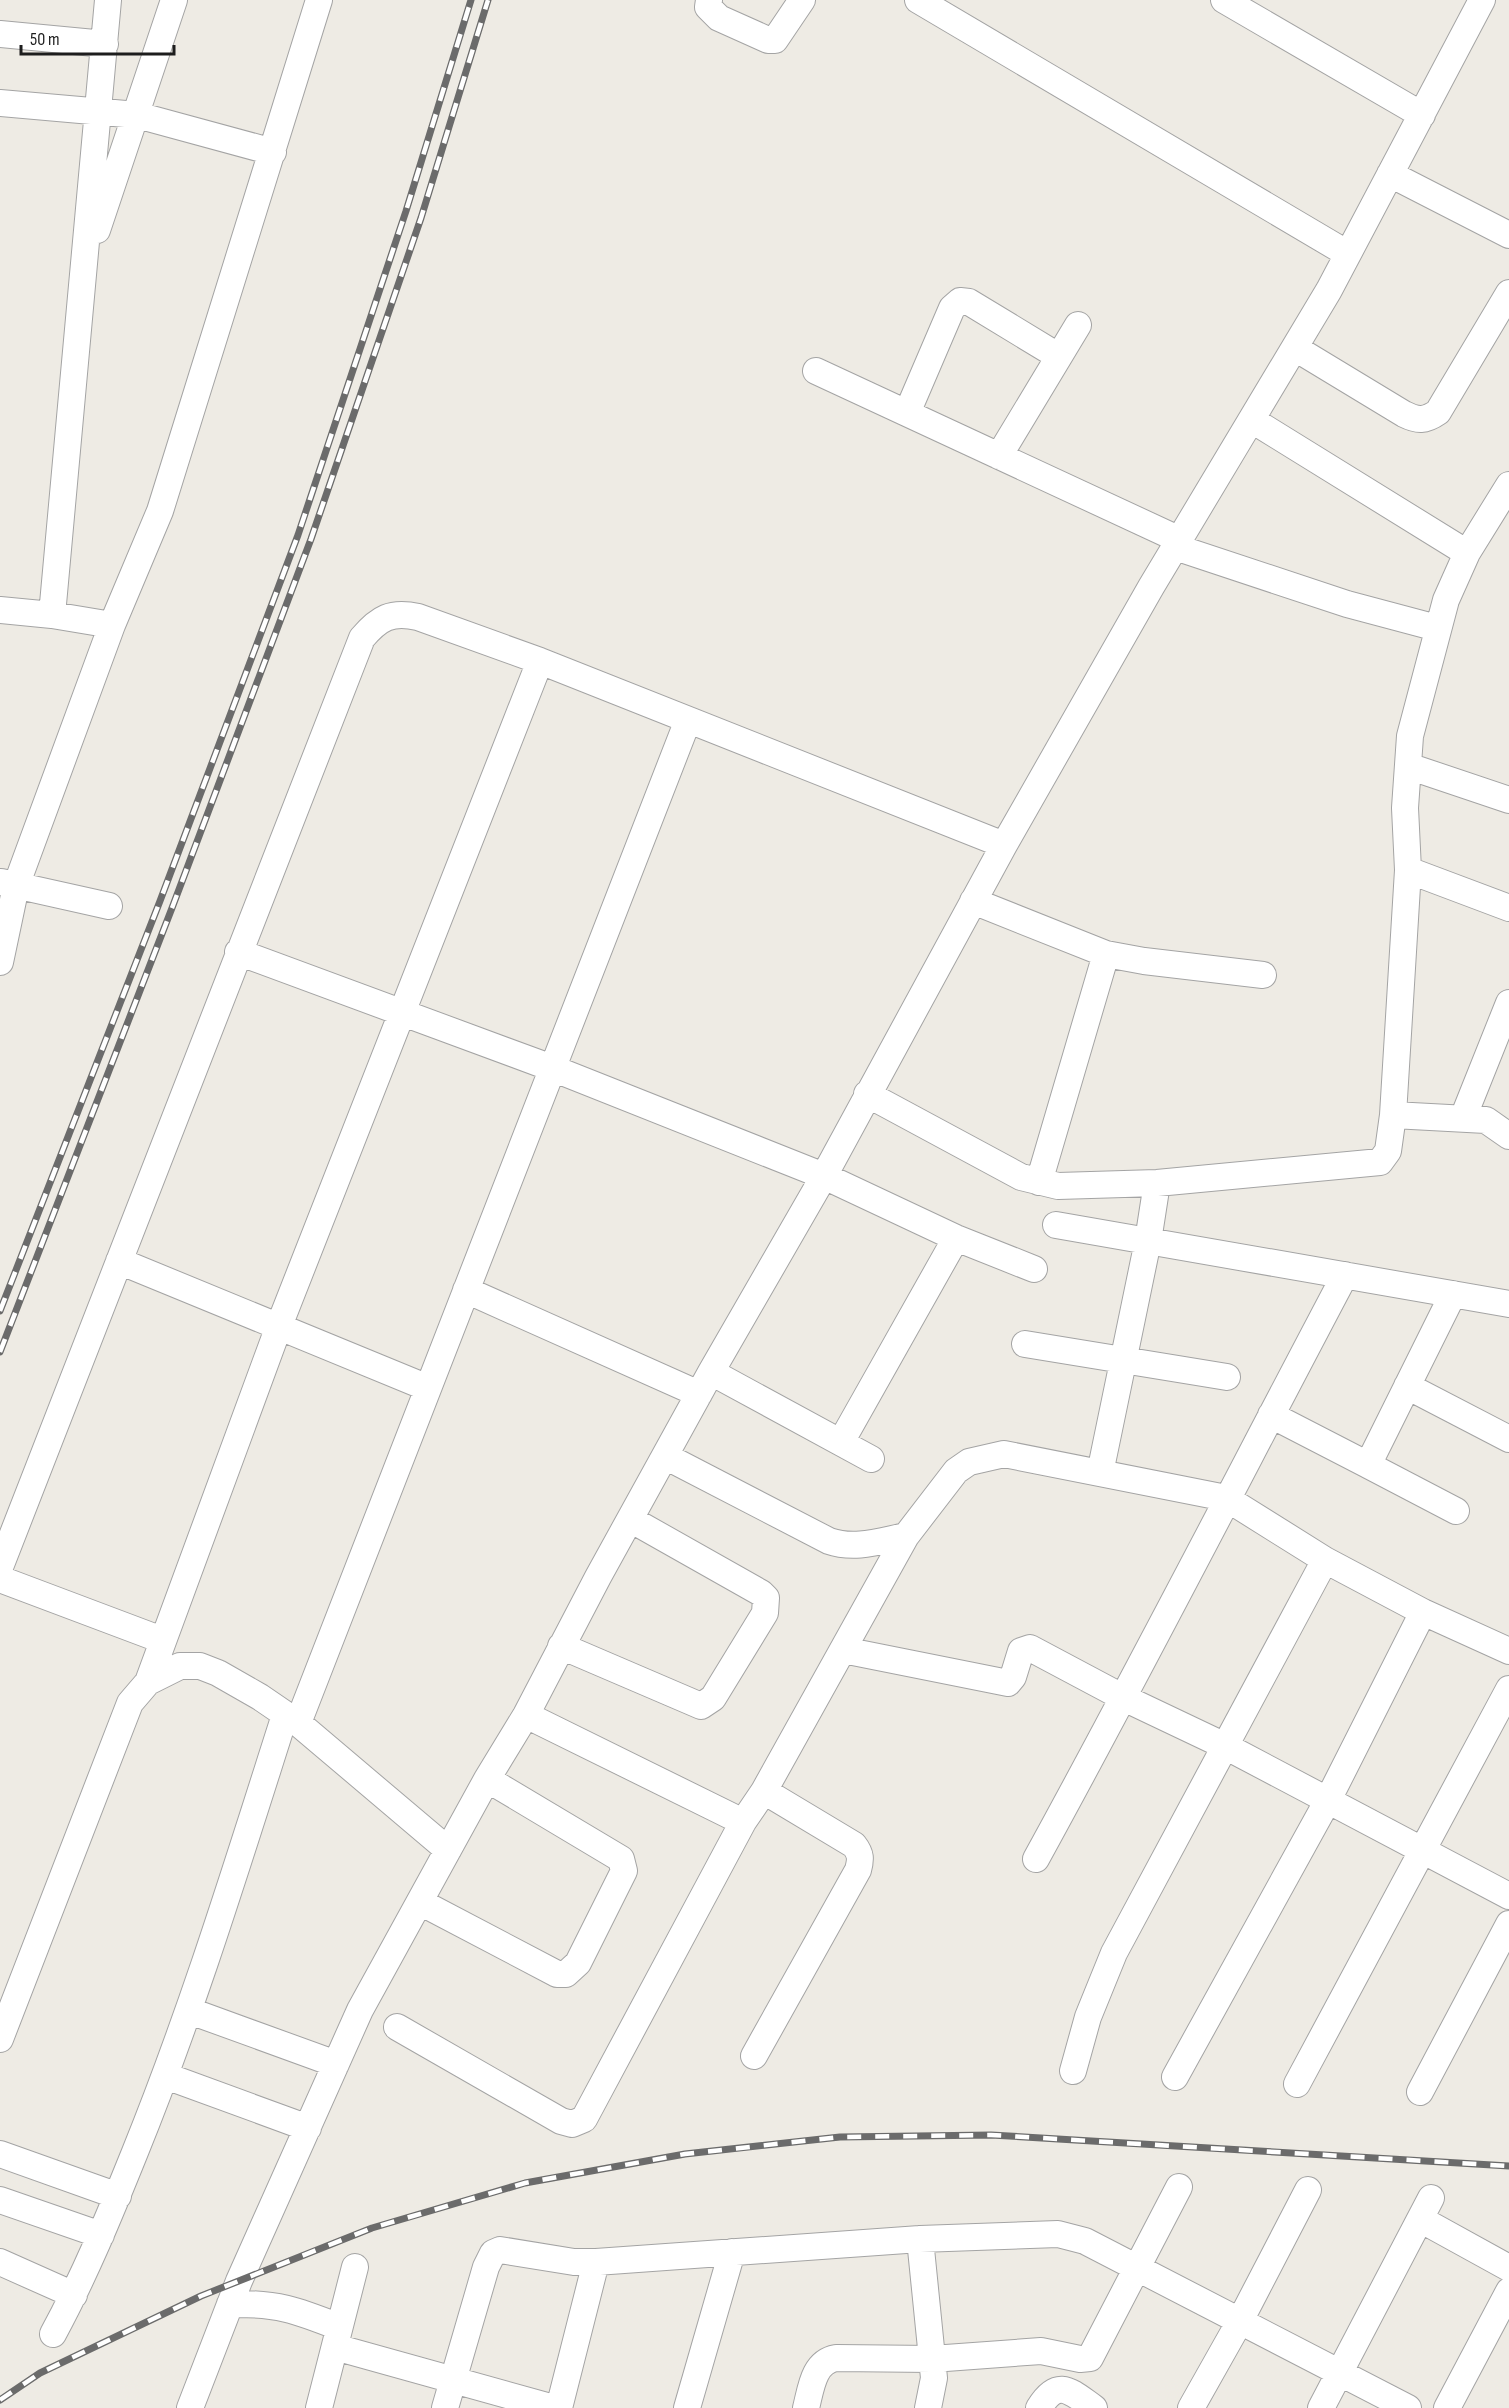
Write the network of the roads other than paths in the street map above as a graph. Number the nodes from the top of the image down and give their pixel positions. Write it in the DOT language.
graph roads {
  1 [pos="108,0"];
  2 [pos="174,0"];
  3 [pos="319,0"];
  4 [pos="709,0"];
  5 [pos="802,0"];
  6 [pos="918,0"];
  7 [pos="1224,0"];
  8 [pos="1482,0"];
  9 [pos="0,34"];
  10 [pos="105,44"];
  11 [pos="0,103"];
  12 [pos="98,112"];
  13 [pos="137,115"];
  14 [pos="1422,115"];
  15 [pos="273,152"];
  16 [pos="1390,174"];
  17 [pos="1509,235"];
  18 [pos="1348,254"];
  19 [pos="83,268"];
  20 [pos="1509,293"];
  21 [pos="1078,326"];
  22 [pos="1295,348"];
  23 [pos="1059,356"];
  24 [pos="816,371"];
  25 [pos="907,413"];
  26 [pos="1252,420"];
  27 [pos="999,456"];
  28 [pos="1509,485"];
  29 [pos="1178,543"];
  30 [pos="1467,553"];
  31 [pos="0,610"];
  32 [pos="52,615"];
  33 [pos="112,625"];
  34 [pos="1437,628"];
  35 [pos="540,661"];
  36 [pos="688,720"];
  37 [pos="1408,766"];
  38 [pos="1509,800"];
  39 [pos="1004,845"];
  40 [pos="1408,870"];
  41 [pos="8,884"];
  42 [pos="973,901"];
  43 [pos="109,906"];
  44 [pos="1509,908"];
  45 [pos="238,952"];
  46 [pos="1106,954"];
  47 [pos="0,962"];
  48 [pos="1263,975"];
  49 [pos="1509,1003"];
  50 [pos="402,1013"];
  51 [pos="552,1068"];
  52 [pos="867,1095"];
  53 [pos="1393,1115"];
  54 [pos="1463,1118"];
  55 [pos="1509,1136"];
  56 [pos="824,1176"];
  57 [pos="1039,1182"];
  58 [pos="1157,1182"];
  59 [pos="1056,1225"];
  60 [pos="956,1238"];
  61 [pos="1148,1240"];
  62 [pos="119,1261"];
  63 [pos="1034,1269"];
  64 [pos="1345,1275"];
  65 [pos="466,1290"];
  66 [pos="1453,1294"];
  67 [pos="1509,1304"];
  68 [pos="279,1326"];
  69 [pos="1025,1344"];
  70 [pos="1122,1361"];
  71 [pos="711,1372"];
  72 [pos="1227,1377"];
  73 [pos="1407,1386"];
  74 [pos="428,1388"];
  75 [pos="699,1394"];
  76 [pos="1271,1415"];
  77 [pos="1509,1439"];
  78 [pos="841,1442"];
  79 [pos="664,1456"];
  80 [pos="870,1459"];
  81 [pos="1368,1465"];
  82 [pos="1100,1473"];
  83 [pos="1226,1498"];
  84 [pos="1456,1511"];
  85 [pos="630,1519"];
  86 [pos="906,1536"];
  87 [pos="1324,1560"];
  88 [pos="0,1567"];
  89 [pos="0,1579"];
  90 [pos="1423,1612"];
  91 [pos="162,1640"];
  92 [pos="561,1646"];
  93 [pos="843,1650"];
  94 [pos="1509,1651"];
  95 [pos="148,1682"];
  96 [pos="1509,1689"];
  97 [pos="1124,1698"];
  98 [pos="526,1715"];
  99 [pos="292,1719"];
  100 [pos="1225,1746"];
  101 [pos="487,1779"];
  102 [pos="764,1791"];
  103 [pos="1328,1800"];
  104 [pos="743,1822"];
  105 [pos="448,1850"];
  106 [pos="1422,1850"];
  107 [pos="1036,1859"];
  108 [pos="1509,1896"];
  109 [pos="420,1902"];
  110 [pos="1509,1924"];
  111 [pos="190,2011"];
  112 [pos="397,2027"];
  113 [pos="2,2028"];
  114 [pos="754,2056"];
  115 [pos="336,2064"];
  116 [pos="1073,2071"];
  117 [pos="166,2076"];
  118 [pos="1175,2077"];
  119 [pos="1297,2085"];
  120 [pos="1420,2092"];
  121 [pos="308,2128"];
  122 [pos="0,2154"];
  123 [pos="1179,2187"];
  124 [pos="1308,2190"];
  125 [pos="118,2196"];
  126 [pos="0,2200"];
  127 [pos="101,2235"];
  128 [pos="920,2239"];
  129 [pos="732,2252"];
  130 [pos="0,2262"];
  131 [pos="596,2262"];
  132 [pos="355,2267"];
  133 [pos="1137,2267"];
  134 [pos="1509,2268"];
  135 [pos="1509,2291"];
  136 [pos="74,2295"];
  137 [pos="230,2304"];
  138 [pos="1240,2321"];
  139 [pos="53,2334"];
  140 [pos="337,2337"];
  141 [pos="933,2359"];
  142 [pos="1339,2372"];
  143 [pos="453,2380"];
  144 [pos="190,2408"];
  145 [pos="319,2408"];
  146 [pos="445,2408"];
  147 [pos="554,2408"];
  148 [pos="559,2408"];
  149 [pos="687,2408"];
  150 [pos="806,2408"];
  151 [pos="928,2408"];
  152 [pos="1039,2408"];
  153 [pos="1094,2408"];
  154 [pos="1191,2408"];
  155 [pos="1321,2408"];
  156 [pos="1408,2408"];
  157 [pos="1447,2408"];
  1 -- 10 [label="street"];
  2 -- 13 [label="street"];
  3 -- 15 [label="street"];
  4 -- 5 [label="street"];
  6 -- 18 [label="street"];
  7 -- 14 [label="street"];
  8 -- 14 [label="street"];
  9 -- 10 [label="street"];
  10 -- 12 [label="street"];
  11 -- 12 [label="street"];
  12 -- 13 [label="street"];
  12 -- 19 [label="street"];
  13 -- 15 [label="street"];
  13 -- 19 [label="street"];
  14 -- 16 [label="street"];
  15 -- 33 [label="street"];
  16 -- 17 [label="street"];
  16 -- 18 [label="street"];
  18 -- 22 [label="street"];
  19 -- 32 [label="street"];
  20 -- 22 [label="street"];
  21 -- 23 [label="street"];
  22 -- 26 [label="street"];
  23 -- 25 [label="street"];
  23 -- 27 [label="street"];
  24 -- 25 [label="street"];
  25 -- 27 [label="street"];
  26 -- 29 [label="street"];
  26 -- 30 [label="street"];
  27 -- 29 [label="street"];
  28 -- 30 [label="street"];
  29 -- 34 [label="street"];
  29 -- 39 [label="street"];
  30 -- 34 [label="street"];
  31 -- 32 [label="street"];
  32 -- 33 [label="street"];
  33 -- 41 [label="street"];
  34 -- 37 [label="street"];
  35 -- 36 [label="street"];
  35 -- 45 [label="street"];
  35 -- 50 [label="street"];
  36 -- 39 [label="street"];
  36 -- 51 [label="street"];
  37 -- 38 [label="street"];
  37 -- 40 [label="street"];
  39 -- 42 [label="street"];
  40 -- 44 [label="street"];
  40 -- 53 [label="street"];
  41 -- 43 [label="street"];
  41 -- 47 [label="street"];
  42 -- 46 [label="street"];
  42 -- 52 [label="street"];
  45 -- 50 [label="street"];
  45 -- 62 [label="street"];
  46 -- 48 [label="street"];
  46 -- 57 [label="street"];
  49 -- 54 [label="street"];
  50 -- 51 [label="street"];
  50 -- 68 [label="street"];
  51 -- 56 [label="street"];
  51 -- 65 [label="street"];
  52 -- 56 [label="street"];
  52 -- 57 [label="street"];
  53 -- 54 [label="street"];
  53 -- 58 [label="street"];
  54 -- 55 [label="street"];
  56 -- 60 [label="street"];
  56 -- 71 [label="street"];
  57 -- 58 [label="street"];
  58 -- 61 [label="street"];
  59 -- 61 [label="street"];
  60 -- 63 [label="street"];
  60 -- 78 [label="street"];
  61 -- 64 [label="street"];
  61 -- 70 [label="street"];
  62 -- 68 [label="street"];
  62 -- 88 [label="street"];
  64 -- 66 [label="street"];
  64 -- 76 [label="street"];
  65 -- 74 [label="street"];
  65 -- 75 [label="street"];
  66 -- 67 [label="street"];
  66 -- 73 [label="street"];
  68 -- 74 [label="street"];
  68 -- 91 [label="street"];
  69 -- 70 [label="street"];
  70 -- 72 [label="street"];
  70 -- 82 [label="street"];
  71 -- 75 [label="street"];
  71 -- 78 [label="street"];
  73 -- 77 [label="street"];
  73 -- 81 [label="street"];
  74 -- 99 [label="street"];
  75 -- 79 [label="street"];
  76 -- 81 [label="street"];
  76 -- 83 [label="street"];
  78 -- 80 [label="street"];
  79 -- 85 [label="street"];
  79 -- 86 [label="street"];
  81 -- 84 [label="street"];
  82 -- 83 [label="street"];
  82 -- 86 [label="street"];
  83 -- 87 [label="street"];
  83 -- 97 [label="street"];
  85 -- 92 [label="street"];
  85 -- 92 [label="street"];
  86 -- 93 [label="street"];
  87 -- 90 [label="street"];
  87 -- 100 [label="street"];
  89 -- 91 [label="street"];
  90 -- 94 [label="street"];
  90 -- 103 [label="street"];
  91 -- 95 [label="street"];
  92 -- 98 [label="street"];
  93 -- 97 [label="street"];
  93 -- 102 [label="street"];
  95 -- 99 [label="street"];
  95 -- 113 [label="street"];
  96 -- 106 [label="street"];
  97 -- 100 [label="street"];
  97 -- 107 [label="street"];
  98 -- 101 [label="street"];
  98 -- 104 [label="street"];
  99 -- 105 [label="street"];
  99 -- 111 [label="street"];
  100 -- 103 [label="street"];
  100 -- 116 [label="street"];
  101 -- 105 [label="street"];
  101 -- 109 [label="street"];
  102 -- 104 [label="street"];
  102 -- 114 [label="street"];
  103 -- 106 [label="street"];
  103 -- 118 [label="street"];
  104 -- 112 [label="street"];
  105 -- 109 [label="street"];
  106 -- 108 [label="street"];
  106 -- 119 [label="street"];
  109 -- 115 [label="street"];
  110 -- 120 [label="street"];
  111 -- 115 [label="street"];
  111 -- 117 [label="street"];
  115 -- 121 [label="street"];
  117 -- 121 [label="street"];
  117 -- 125 [label="street"];
  121 -- 137 [label="street"];
  122 -- 125 [label="street"];
  123 -- 133 [label="street"];
  124 -- 138 [label="street"];
  125 -- 127 [label="street"];
  126 -- 127 [label="street"];
  127 -- 136 [label="street"];
  128 -- 129 [label="street"];
  128 -- 133 [label="street"];
  128 -- 141 [label="street"];
  129 -- 131 [label="street"];
  129 -- 149 [label="street"];
  130 -- 136 [label="street"];
  131 -- 143 [label="street"];
  131 -- 148 [label="street"];
  132 -- 140 [label="street"];
  133 -- 138 [label="street"];
  133 -- 141 [label="street"];
  134 -- 142 [label="street"];
  135 -- 157 [label="street"];
  136 -- 139 [label="street"];
  137 -- 140 [label="street"];
  137 -- 144 [label="street"];
  138 -- 142 [label="street"];
  138 -- 154 [label="street"];
  140 -- 143 [label="street"];
  140 -- 145 [label="street"];
  141 -- 150 [label="street"];
  141 -- 151 [label="street"];
  142 -- 155 [label="street"];
  142 -- 156 [label="street"];
  143 -- 146 [label="street"];
  143 -- 147 [label="street"];
  152 -- 153 [label="street"];
}
